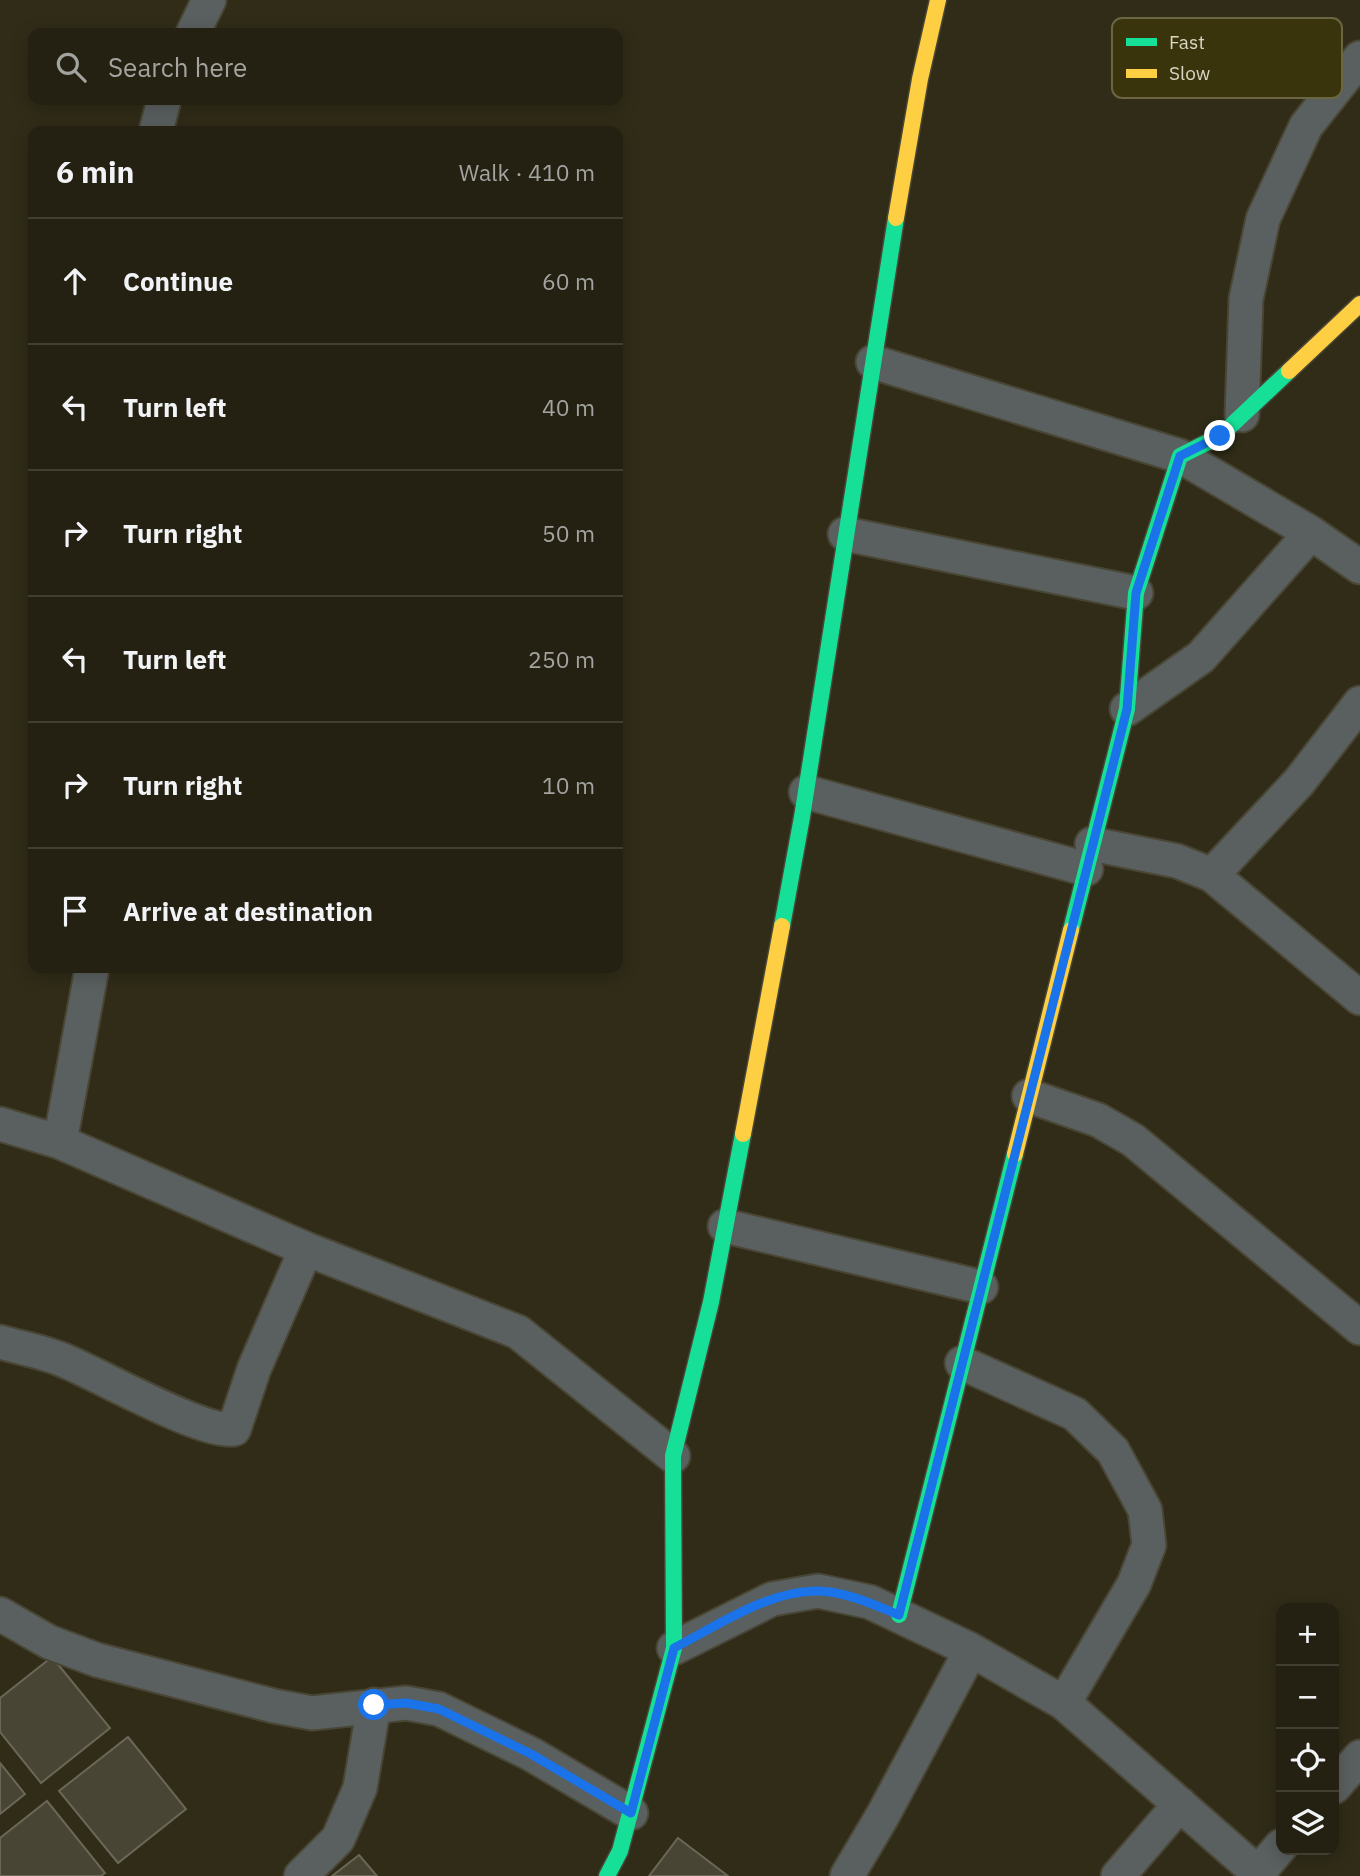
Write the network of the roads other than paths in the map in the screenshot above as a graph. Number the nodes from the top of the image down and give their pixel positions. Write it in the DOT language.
graph roads {
  1 [pos="209,0"];
  2 [pos="938,0"];
  3 [pos="195,28"];
  4 [pos="1360,58"];
  5 [pos="1342,81"];
  6 [pos="1328,98"];
  7 [pos="163,105"];
  8 [pos="157,126"];
  9 [pos="1360,304"];
  10 [pos="873,362"];
  11 [pos="1241,415"];
  12 [pos="1180,456"];
  13 [pos="1311,533"];
  14 [pos="845,534"];
  15 [pos="1360,567"];
  16 [pos="1136,593"];
  17 [pos="1360,703"];
  18 [pos="1127,709"];
  19 [pos="806,792"];
  20 [pos="1089,856"];
  21 [pos="1212,875"];
  22 [pos="91,973"];
  23 [pos="1360,998"];
  24 [pos="1029,1096"];
  25 [pos="0,1124"];
  26 [pos="60,1142"];
  27 [pos="725,1226"];
  28 [pos="306,1249"];
  29 [pos="981,1287"];
  30 [pos="1360,1328"];
  31 [pos="0,1342"];
  32 [pos="962,1363"];
  33 [pos="673,1456"];
  34 [pos="0,1614"];
  35 [pos="899,1615"];
  36 [pos="674,1648"];
  37 [pos="971,1650"];
  38 [pos="1064,1703"];
  39 [pos="374,1705"];
  40 [pos="1360,1757"];
  41 [pos="1339,1781"];
  42 [pos="1180,1804"];
  43 [pos="631,1813"];
  44 [pos="1276,1853"];
  45 [pos="1260,1874"];
  46 [pos="301,1876"];
  47 [pos="607,1876"];
  48 [pos="847,1876"];
  49 [pos="1118,1876"];
  1 -- 3 [label="street"];
  2 -- 10 [label="street"];
  4 -- 5 [label="street"];
  6 -- 11 [label="street"];
  7 -- 8 [label="street"];
  9 -- 11 [label="street"];
  10 -- 12 [label="street"];
  10 -- 14 [label="street"];
  11 -- 12 [label="street"];
  12 -- 13 [label="street"];
  12 -- 16 [label="street"];
  13 -- 15 [label="street"];
  13 -- 18 [label="street"];
  14 -- 16 [label="street"];
  14 -- 19 [label="street"];
  16 -- 18 [label="street"];
  17 -- 21 [label="street"];
  18 -- 20 [label="street"];
  19 -- 20 [label="street"];
  19 -- 27 [label="street"];
  20 -- 21 [label="street"];
  20 -- 24 [label="street"];
  21 -- 23 [label="street"];
  22 -- 26 [label="street"];
  24 -- 29 [label="street"];
  24 -- 30 [label="street"];
  25 -- 26 [label="street"];
  26 -- 28 [label="street"];
  27 -- 29 [label="street"];
  27 -- 33 [label="street"];
  28 -- 31 [label="street"];
  28 -- 33 [label="street"];
  29 -- 32 [label="street"];
  32 -- 35 [label="street"];
  32 -- 38 [label="street"];
  33 -- 36 [label="street"];
  34 -- 39 [label="street"];
  35 -- 36 [label="street"];
  35 -- 37 [label="street"];
  36 -- 43 [label="street"];
  37 -- 38 [label="street"];
  37 -- 48 [label="street"];
  38 -- 42 [label="street"];
  39 -- 43 [label="street"];
  39 -- 46 [label="street"];
  40 -- 41 [label="street"];
  42 -- 45 [label="street"];
  42 -- 49 [label="street"];
  43 -- 47 [label="street"];
  44 -- 45 [label="street"];
}
